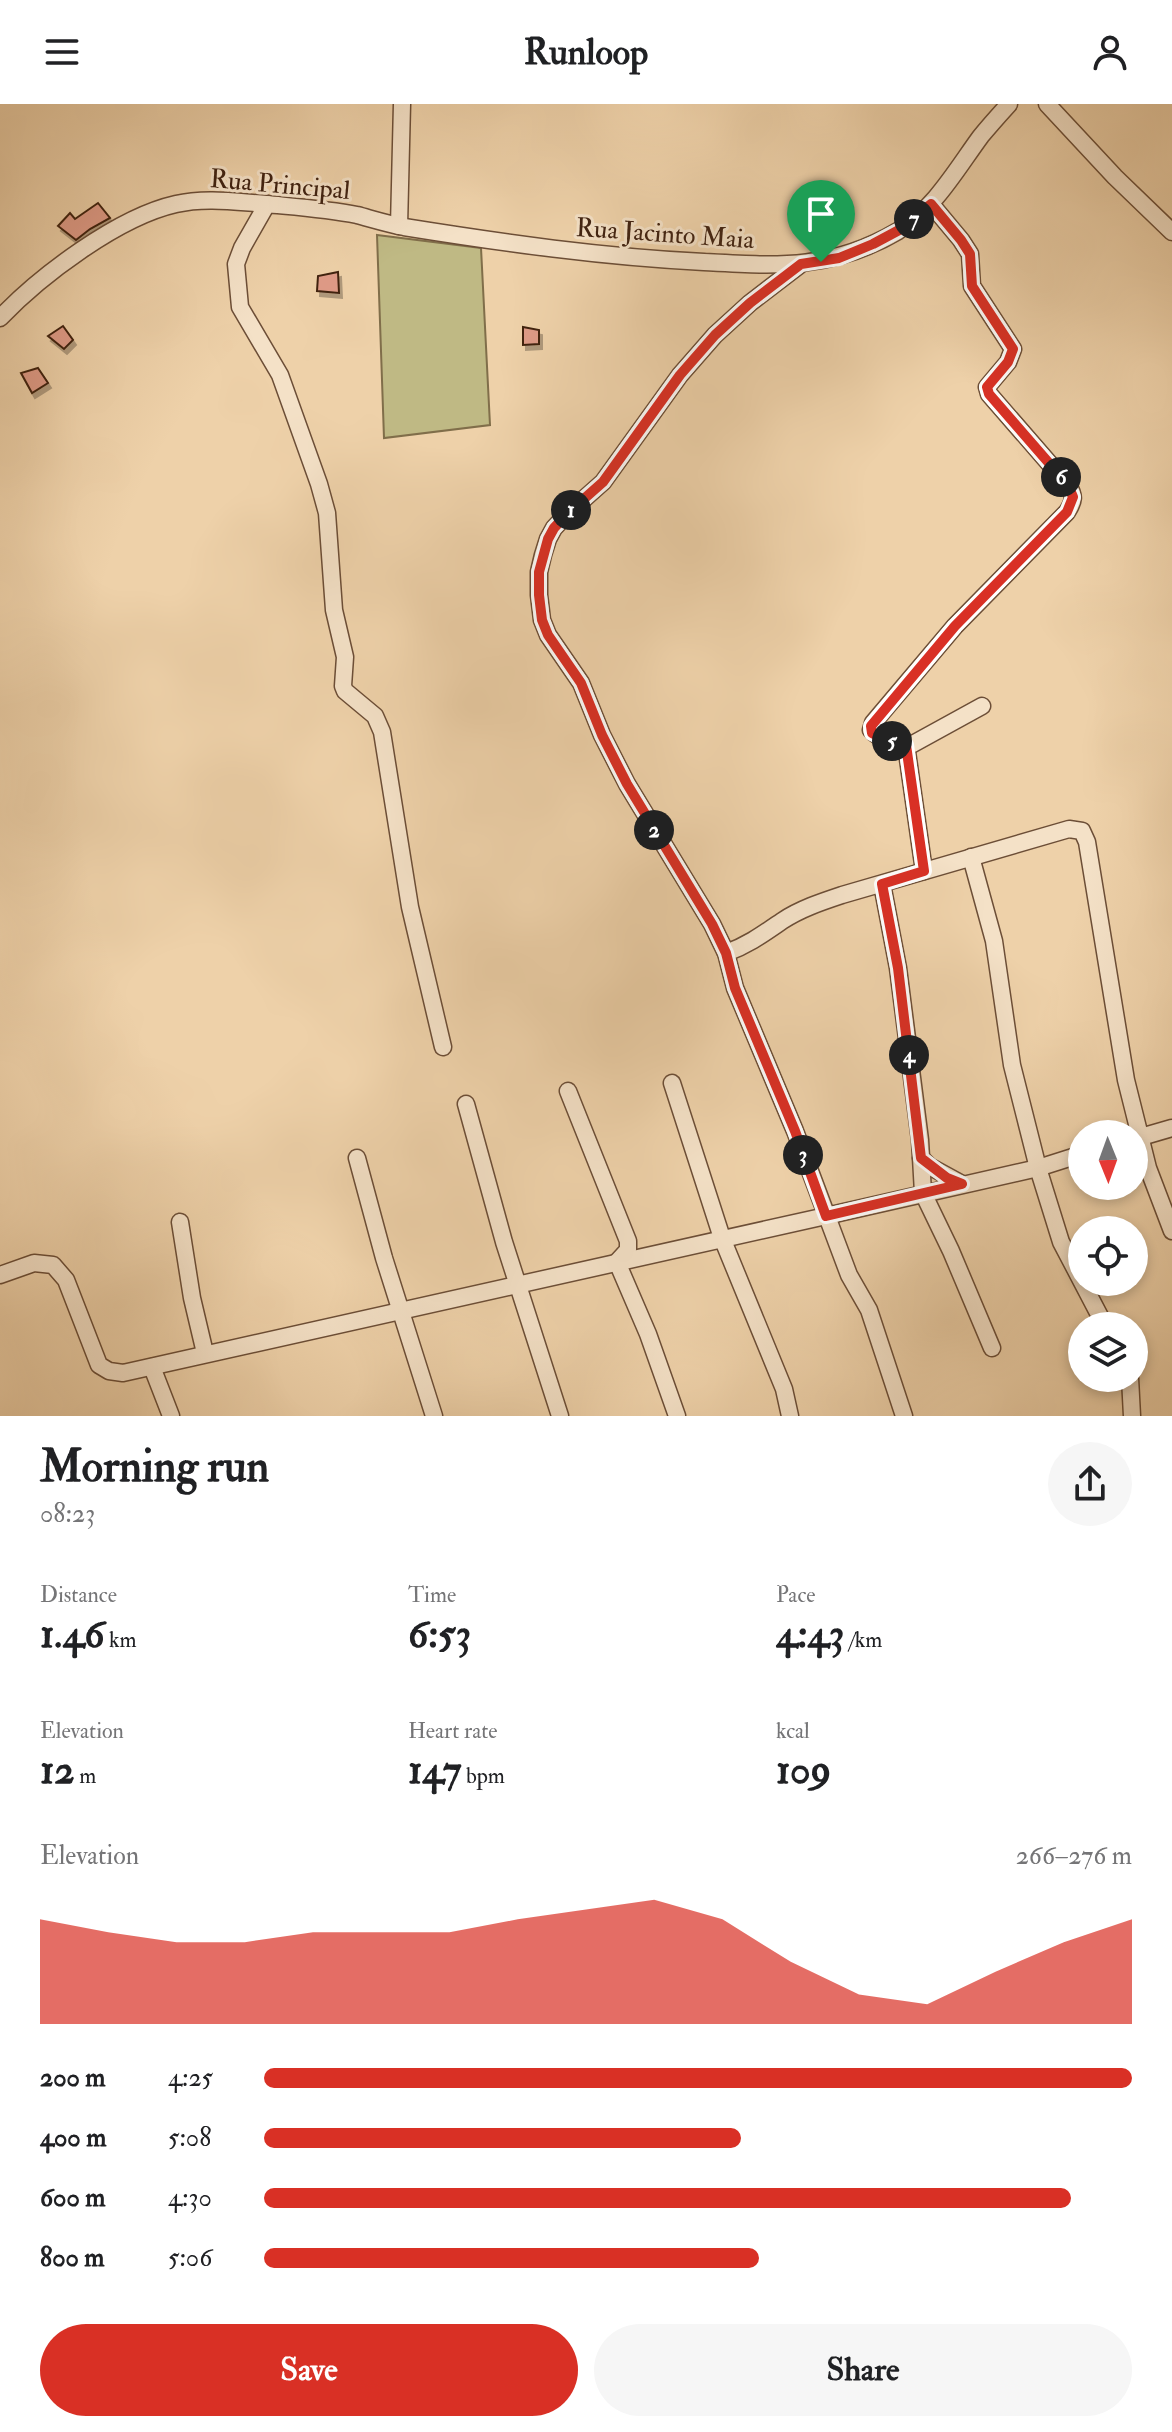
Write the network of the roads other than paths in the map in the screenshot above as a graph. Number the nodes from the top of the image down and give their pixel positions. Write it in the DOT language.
graph roads {
  1 [pos="402,104"];
  2 [pos="1009,104"];
  3 [pos="1047,104"];
  4 [pos="267,204"];
  5 [pos="931,204"];
  6 [pos="399,226"];
  7 [pos="1172,232"];
  8 [pos="801,264"];
  9 [pos="0,318"];
  10 [pos="982,706"];
  11 [pos="906,745"];
  12 [pos="971,857"];
  13 [pos="924,871"];
  14 [pos="882,884"];
  15 [pos="726,953"];
  16 [pos="443,1047"];
  17 [pos="672,1083"];
  18 [pos="568,1091"];
  19 [pos="466,1104"];
  20 [pos="1134,1120"];
  21 [pos="1172,1128"];
  22 [pos="1148,1135"];
  23 [pos="357,1158"];
  24 [pos="921,1158"];
  25 [pos="1068,1158"];
  26 [pos="1038,1168"];
  27 [pos="1148,1168"];
  28 [pos="962,1184"];
  29 [pos="923,1193"];
  30 [pos="826,1216"];
  31 [pos="180,1222"];
  32 [pos="1172,1231"];
  33 [pos="722,1238"];
  34 [pos="617,1262"];
  35 [pos="0,1275"];
  36 [pos="518,1286"];
  37 [pos="402,1312"];
  38 [pos="1098,1312"];
  39 [pos="992,1348"];
  40 [pos="205,1353"];
  41 [pos="152,1367"];
  42 [pos="1131,1392"];
  43 [pos="171,1416"];
  44 [pos="434,1416"];
  45 [pos="560,1416"];
  46 [pos="677,1416"];
  47 [pos="790,1416"];
  48 [pos="904,1416"];
  49 [pos="1132,1416"];
  1 -- 6 [label="street"];
  2 -- 5 [label="street, Rua Jacinto Maia"];
  3 -- 7 [label="street"];
  4 -- 6 [label="street, Rua Principal"];
  4 -- 9 [label="street, Rua Principal"];
  4 -- 16 [label="street"];
  5 -- 8 [label="street, Rua Jacinto Maia"];
  5 -- 11 [label="street"];
  6 -- 8 [label="street, Rua Jacinto Maia"];
  8 -- 15 [label="street"];
  10 -- 11 [label="street"];
  11 -- 13 [label="street"];
  12 -- 13 [label="street"];
  12 -- 20 [label="street"];
  12 -- 26 [label="street"];
  13 -- 14 [label="street"];
  14 -- 15 [label="street"];
  14 -- 24 [label="street"];
  15 -- 30 [label="street"];
  17 -- 33 [label="street"];
  18 -- 34 [label="street"];
  19 -- 36 [label="street"];
  21 -- 22 [label="street"];
  23 -- 37 [label="street"];
  24 -- 28 [label="street"];
  24 -- 29 [label="street"];
  25 -- 26 [label="street"];
  26 -- 28 [label="street"];
  26 -- 38 [label="street"];
  27 -- 32 [label="street"];
  28 -- 29 [label="street"];
  29 -- 30 [label="street"];
  29 -- 39 [label="street"];
  30 -- 33 [label="street"];
  30 -- 48 [label="street"];
  31 -- 40 [label="street"];
  33 -- 34 [label="street"];
  33 -- 47 [label="street"];
  34 -- 36 [label="street"];
  34 -- 46 [label="street"];
  35 -- 41 [label="street"];
  36 -- 37 [label="street"];
  36 -- 45 [label="street"];
  37 -- 40 [label="street"];
  37 -- 44 [label="street"];
  40 -- 41 [label="street"];
  41 -- 43 [label="street"];
  42 -- 49 [label="street"];
}
